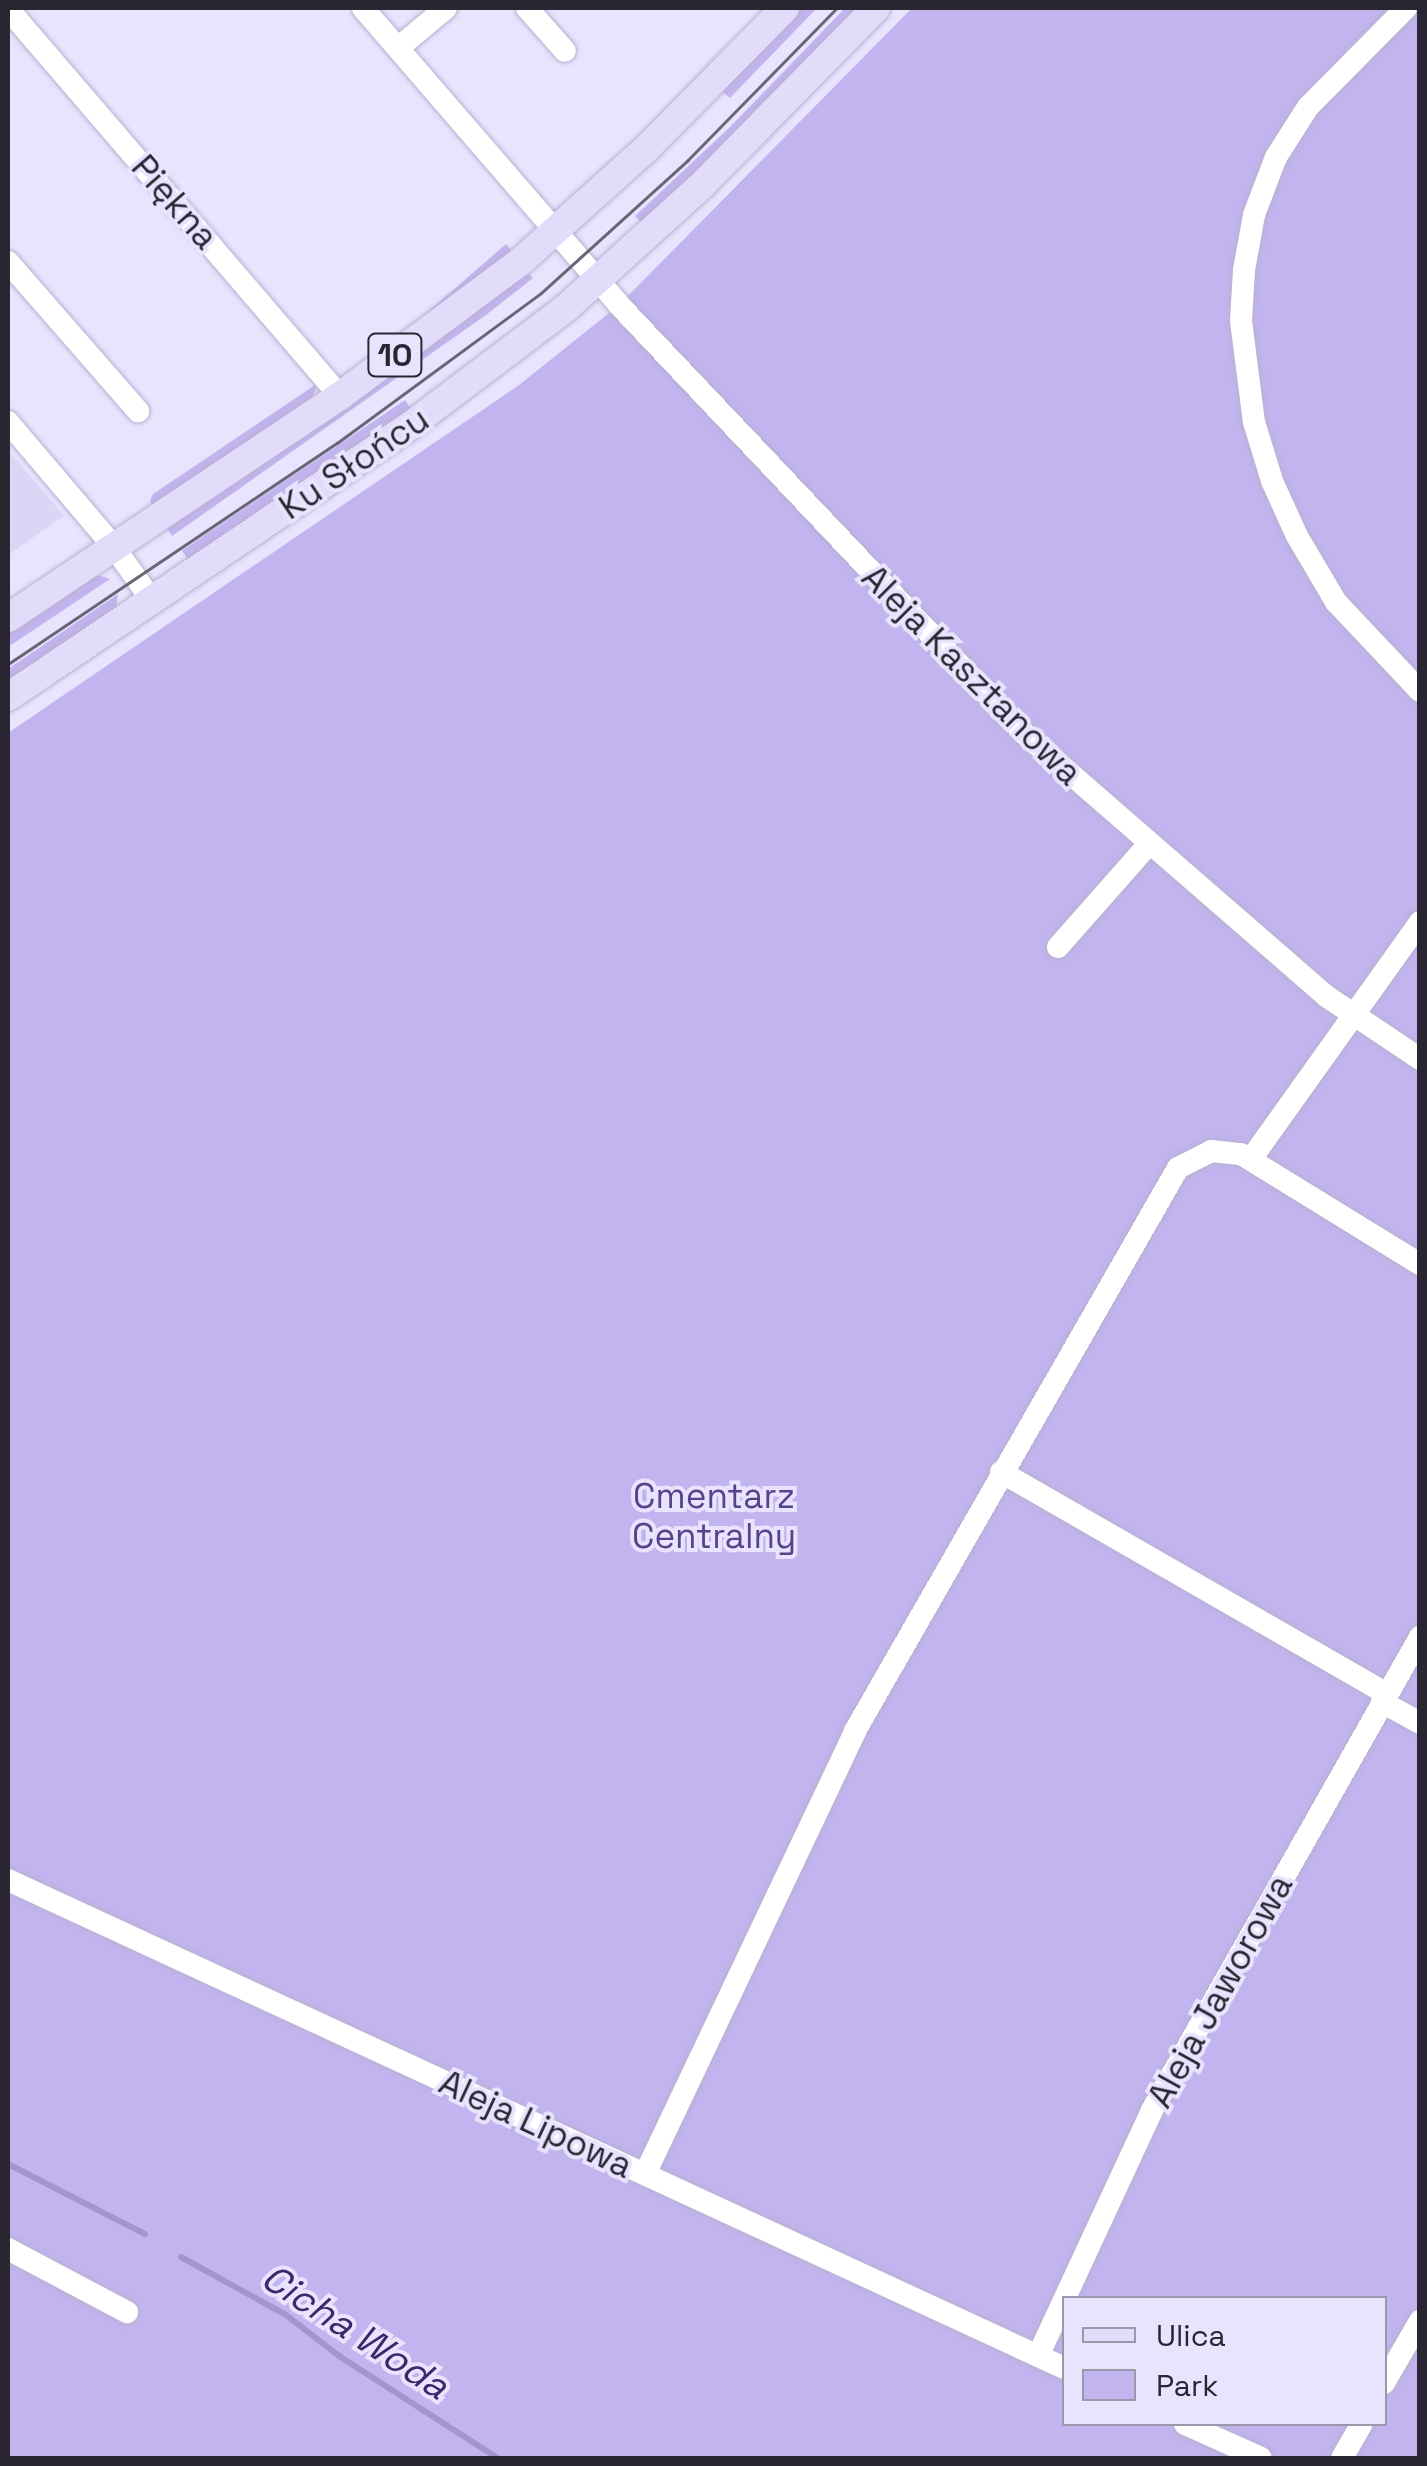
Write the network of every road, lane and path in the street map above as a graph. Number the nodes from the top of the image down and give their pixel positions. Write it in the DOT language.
graph roads {
  1 [pos="363,8"];
  2 [pos="446,8"];
  3 [pos="527,8"];
  4 [pos="785,8"];
  5 [pos="876,8"];
  6 [pos="1406,8"];
  7 [pos="8,9"];
  8 [pos="398,48"];
  9 [pos="565,50"];
  10 [pos="556,232"];
  11 [pos="8,262"];
  12 [pos="598,281"];
  13 [pos="340,396"];
  14 [pos="138,411"];
  15 [pos="8,422"];
  16 [pos="114,547"];
  17 [pos="152,599"];
  18 [pos="8,618"];
  19 [pos="1420,691"];
  20 [pos="8,697"];
  21 [pos="1148,846"];
  22 [pos="1420,922"];
  23 [pos="1058,947"];
  24 [pos="1354,1014"];
  25 [pos="1420,1060"];
  26 [pos="1251,1159"];
  27 [pos="1420,1264"];
  28 [pos="1001,1472"];
  29 [pos="1420,1637"];
  30 [pos="1385,1698"];
  31 [pos="1420,1723"];
  32 [pos="8,1880"];
  33 [pos="645,2174"];
  34 [pos="8,2248"];
  35 [pos="1066,2296"];
  36 [pos="1062,2304"];
  37 [pos="126,2312"];
  38 [pos="1420,2321"];
  39 [pos="1038,2356"];
  40 [pos="1062,2367"];
  41 [pos="1387,2378"];
  42 [pos="1189,2426"];
  43 [pos="1361,2426"];
  44 [pos="1260,2458"];
  45 [pos="1342,2458"];
  1 -- 8 [label="street"];
  2 -- 8 [label="street"];
  3 -- 9 [label="street"];
  4 -- 10 [label="main road, Ku Słońcu / 10"];
  5 -- 12 [label="main road, Ku Słońcu / 10"];
  6 -- 19 [label="street"];
  7 -- 13 [label="street, Piękna"];
  8 -- 10 [label="street"];
  10 -- 12 [label="street"];
  10 -- 13 [label="main road, Ku Słońcu / 10"];
  11 -- 14 [label="street"];
  12 -- 17 [label="main road, Ku Słońcu / 10"];
  12 -- 21 [label="street, Aleja Kasztanowa"];
  13 -- 16 [label="main road, Ku Słońcu / 10"];
  15 -- 16 [label="street"];
  16 -- 17 [label="street"];
  16 -- 18 [label="main road, Ku Słońcu / 10"];
  17 -- 20 [label="main road, Ku Słońcu / 10"];
  21 -- 23 [label="street"];
  21 -- 24 [label="street, Aleja Kasztanowa"];
  22 -- 24 [label="street"];
  24 -- 25 [label="street, Aleja Kasztanowa"];
  24 -- 26 [label="street"];
  26 -- 27 [label="street"];
  26 -- 28 [label="street"];
  28 -- 30 [label="street"];
  28 -- 33 [label="street"];
  29 -- 30 [label="street, Aleja Jaworowa"];
  30 -- 31 [label="street"];
  30 -- 35 [label="street, Aleja Jaworowa"];
  32 -- 33 [label="street, Aleja Lipowa"];
  33 -- 39 [label="street, Aleja Lipowa"];
  34 -- 37 [label="street"];
  36 -- 39 [label="street, Aleja Jaworowa"];
  38 -- 41 [label="street"];
  39 -- 40 [label="street, Aleja Lipowa"];
  42 -- 44 [label="street"];
  43 -- 45 [label="street"];
}
